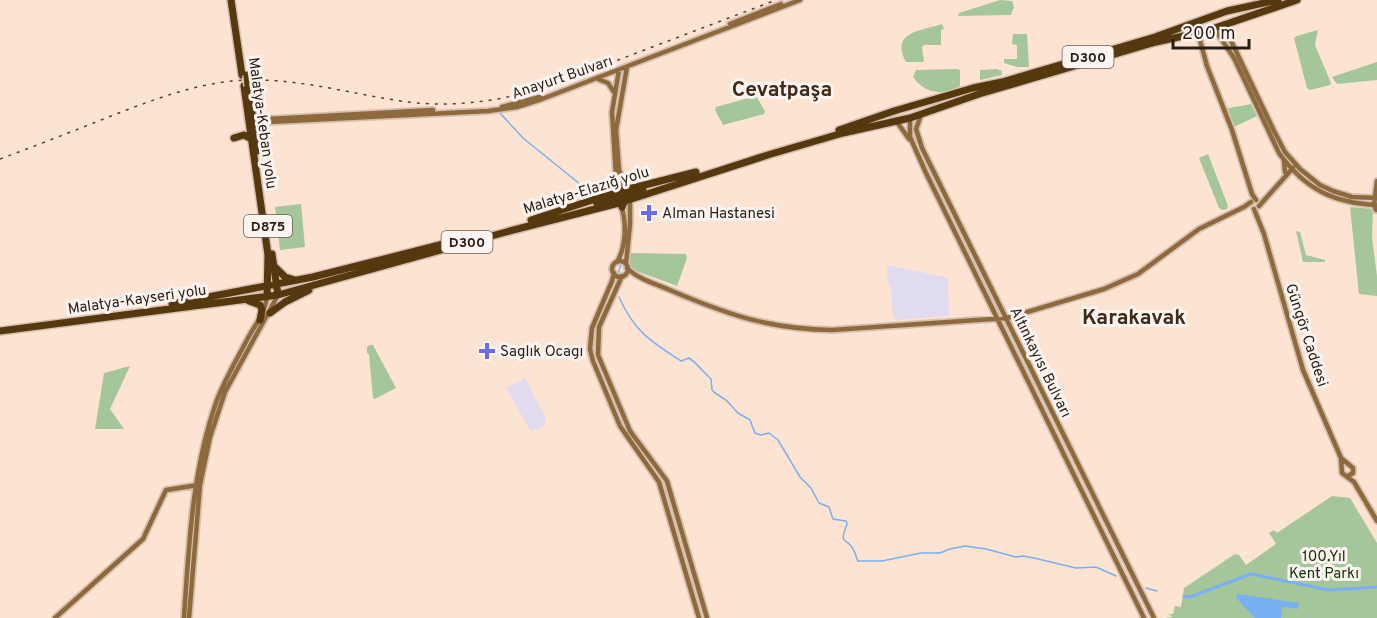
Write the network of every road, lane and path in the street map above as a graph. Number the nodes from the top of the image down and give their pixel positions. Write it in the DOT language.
graph roads {
  1 [pos="231,0"];
  2 [pos="236,0"];
  3 [pos="792,0"];
  4 [pos="800,0"];
  5 [pos="1278,0"];
  6 [pos="1297,0"];
  7 [pos="1220,14"];
  8 [pos="1262,14"];
  9 [pos="1209,17"];
  10 [pos="1241,19"];
  11 [pos="1223,24"];
  12 [pos="1214,28"];
  13 [pos="1198,33"];
  14 [pos="627,65"];
  15 [pos="619,69"];
  16 [pos="245,75"];
  17 [pos="596,79"];
  18 [pos="615,92"];
  19 [pos="919,104"];
  20 [pos="909,107"];
  21 [pos="921,115"];
  22 [pos="910,118"];
  23 [pos="250,121"];
  24 [pos="897,122"];
  25 [pos="234,138"];
  26 [pos="250,138"];
  27 [pos="913,144"];
  28 [pos="1283,158"];
  29 [pos="1293,165"];
  30 [pos="1286,173"];
  31 [pos="1299,175"];
  32 [pos="1377,182"];
  33 [pos="1375,189"];
  34 [pos="623,196"];
  35 [pos="1365,198"];
  36 [pos="1376,198"];
  37 [pos="1255,204"];
  38 [pos="1376,206"];
  39 [pos="945,211"];
  40 [pos="964,231"];
  41 [pos="967,257"];
  42 [pos="617,262"];
  43 [pos="274,265"];
  44 [pos="627,266"];
  45 [pos="336,272"];
  46 [pos="614,273"];
  47 [pos="986,275"];
  48 [pos="623,276"];
  49 [pos="638,276"];
  50 [pos="297,281"];
  51 [pos="330,284"];
  52 [pos="316,286"];
  53 [pos="241,288"];
  54 [pos="254,288"];
  55 [pos="266,291"];
  56 [pos="280,291"];
  57 [pos="238,300"];
  58 [pos="193,305"];
  59 [pos="991,308"];
  60 [pos="270,313"];
  61 [pos="1007,318"];
  62 [pos="984,319"];
  63 [pos="997,319"];
  64 [pos="260,320"];
  65 [pos="0,329"];
  66 [pos="1011,348"];
  67 [pos="1031,369"];
  68 [pos="1035,394"];
  69 [pos="1049,407"];
  70 [pos="1346,466"];
  71 [pos="1350,475"];
  72 [pos="198,485"];
  73 [pos="1377,521"];
  74 [pos="55,618"];
  75 [pos="184,618"];
  76 [pos="189,618"];
  77 [pos="699,618"];
  78 [pos="707,618"];
  79 [pos="1144,618"];
  80 [pos="1154,618"];
  1 -- 16 [label="highway, Malatya-Keban yolu / D875"];
  2 -- 16 [label="highway, Malatya-Keban yolu / D875"];
  3 -- 14 [label="main road, Anayurt Bulvarı"];
  4 -- 14 [label="main road, Anayurt Bulvarı"];
  5 -- 7 [label="highway"];
  6 -- 10 [label="highway"];
  7 -- 9 [label="highway"];
  7 -- 11 [label="highway"];
  8 -- 10 [label="highway"];
  9 -- 12 [label="highway"];
  9 -- 19 [label="highway, D300"];
  10 -- 11 [label="highway"];
  11 -- 12 [label="highway"];
  11 -- 29 [label="main road"];
  12 -- 13 [label="highway, D300"];
  12 -- 28 [label="main road"];
  13 -- 21 [label="highway, D300"];
  13 -- 37 [label="main road, Güngör Caddesi"];
  14 -- 15 [label="main road, Anayurt Bulvarı"];
  14 -- 34 [label="main road"];
  15 -- 17 [label="main road, Anayurt Bulvarı"];
  15 -- 18 [label="main road"];
  15 -- 23 [label="main road, Anayurt Bulvarı"];
  16 -- 23 [label="highway, Malatya-Keban yolu / D875, bridge"];
  17 -- 18 [label="main road"];
  17 -- 23 [label="main road, Anayurt Bulvarı"];
  18 -- 34 [label="main road"];
  19 -- 20 [label="highway, Malatya-Elazığ yolu"];
  19 -- 21 [label="highway"];
  20 -- 22 [label="highway"];
  20 -- 34 [label="highway, Malatya-Elazığ yolu / D300"];
  21 -- 22 [label="highway, Malatya-Elazığ yolu"];
  21 -- 40 [label="main road, Altınkayısı Bulvarı"];
  22 -- 24 [label="highway, Malatya-Elazığ yolu / D300"];
  22 -- 27 [label="main road, Altınkayısı Bulvarı"];
  23 -- 26 [label="highway, Malatya-Keban yolu / D875"];
  23 -- 43 [label="highway, Malatya-Keban yolu / D875"];
  24 -- 27 [label="main road"];
  24 -- 34 [label="highway, Malatya-Elazığ yolu / D300"];
  25 -- 26 [label="highway"];
  26 -- 55 [label="highway, Malatya-Keban yolu / D875"];
  27 -- 39 [label="main road, Altınkayısı Bulvarı"];
  28 -- 29 [label="main road"];
  28 -- 30 [label="main road"];
  29 -- 30 [label="main road"];
  29 -- 31 [label="main road"];
  29 -- 35 [label="main road"];
  30 -- 31 [label="main road"];
  30 -- 37 [label="main road"];
  31 -- 38 [label="main road"];
  32 -- 33 [label="main road"];
  33 -- 35 [label="main road"];
  33 -- 36 [label="main road"];
  34 -- 42 [label="main road"];
  34 -- 44 [label="main road"];
  34 -- 45 [label="highway, Malatya-Elazığ yolu / D300"];
  34 -- 52 [label="highway, Malatya-Elazığ yolu / D300"];
  35 -- 36 [label="main road"];
  36 -- 38 [label="main road"];
  37 -- 61 [label="main road"];
  37 -- 70 [label="main road, Güngör Caddesi"];
  39 -- 40 [label="main road"];
  39 -- 41 [label="main road, Altınkayısı Bulvarı"];
  40 -- 47 [label="main road, Altınkayısı Bulvarı"];
  41 -- 47 [label="main road"];
  41 -- 59 [label="main road, Altınkayısı Bulvarı"];
  42 -- 44 [label="main road"];
  42 -- 46 [label="main road"];
  43 -- 50 [label="highway"];
  43 -- 56 [label="highway, Malatya-Keban yolu / D875"];
  44 -- 48 [label="main road"];
  44 -- 49 [label="main road"];
  45 -- 50 [label="highway, Malatya-Elazığ yolu / D300"];
  45 -- 56 [label="highway"];
  46 -- 48 [label="main road"];
  46 -- 77 [label="main road"];
  47 -- 61 [label="main road, Altınkayısı Bulvarı"];
  48 -- 49 [label="main road"];
  48 -- 78 [label="main road"];
  49 -- 62 [label="main road"];
  50 -- 56 [label="highway, Malatya-Elazığ yolu / D300"];
  51 -- 52 [label="highway"];
  52 -- 56 [label="highway, Malatya-Elazığ yolu / D300"];
  52 -- 60 [label="highway"];
  53 -- 54 [label="highway"];
  54 -- 55 [label="highway, D300"];
  54 -- 65 [label="highway, D300"];
  55 -- 56 [label="highway, Malatya-Elazığ yolu / D300"];
  55 -- 56 [label="highway, Malatya-Kayseri yolu / D300"];
  55 -- 57 [label="highway, Malatya-Kayseri yolu / D300"];
  55 -- 58 [label="highway"];
  55 -- 64 [label="main road"];
  56 -- 60 [label="main road"];
  57 -- 58 [label="highway, Malatya-Kayseri yolu / D300"];
  57 -- 64 [label="highway"];
  58 -- 65 [label="highway, Malatya-Kayseri yolu / D300"];
  59 -- 62 [label="main road"];
  59 -- 63 [label="main road, Altınkayısı Bulvarı"];
  60 -- 72 [label="main road"];
  61 -- 63 [label="main road"];
  61 -- 67 [label="main road, Altınkayısı Bulvarı"];
  62 -- 63 [label="main road"];
  63 -- 66 [label="main road, Altınkayısı Bulvarı"];
  64 -- 72 [label="main road"];
  66 -- 67 [label="main road"];
  66 -- 68 [label="main road, Altınkayısı Bulvarı"];
  67 -- 69 [label="main road, Altınkayısı Bulvarı"];
  68 -- 69 [label="main road"];
  68 -- 79 [label="main road, Altınkayısı Bulvarı"];
  69 -- 80 [label="main road, Altınkayısı Bulvarı"];
  70 -- 71 [label="main road"];
  70 -- 71 [label="main road"];
  71 -- 73 [label="main road"];
  72 -- 74 [label="main road"];
  72 -- 75 [label="main road"];
  72 -- 76 [label="main road"];
}
